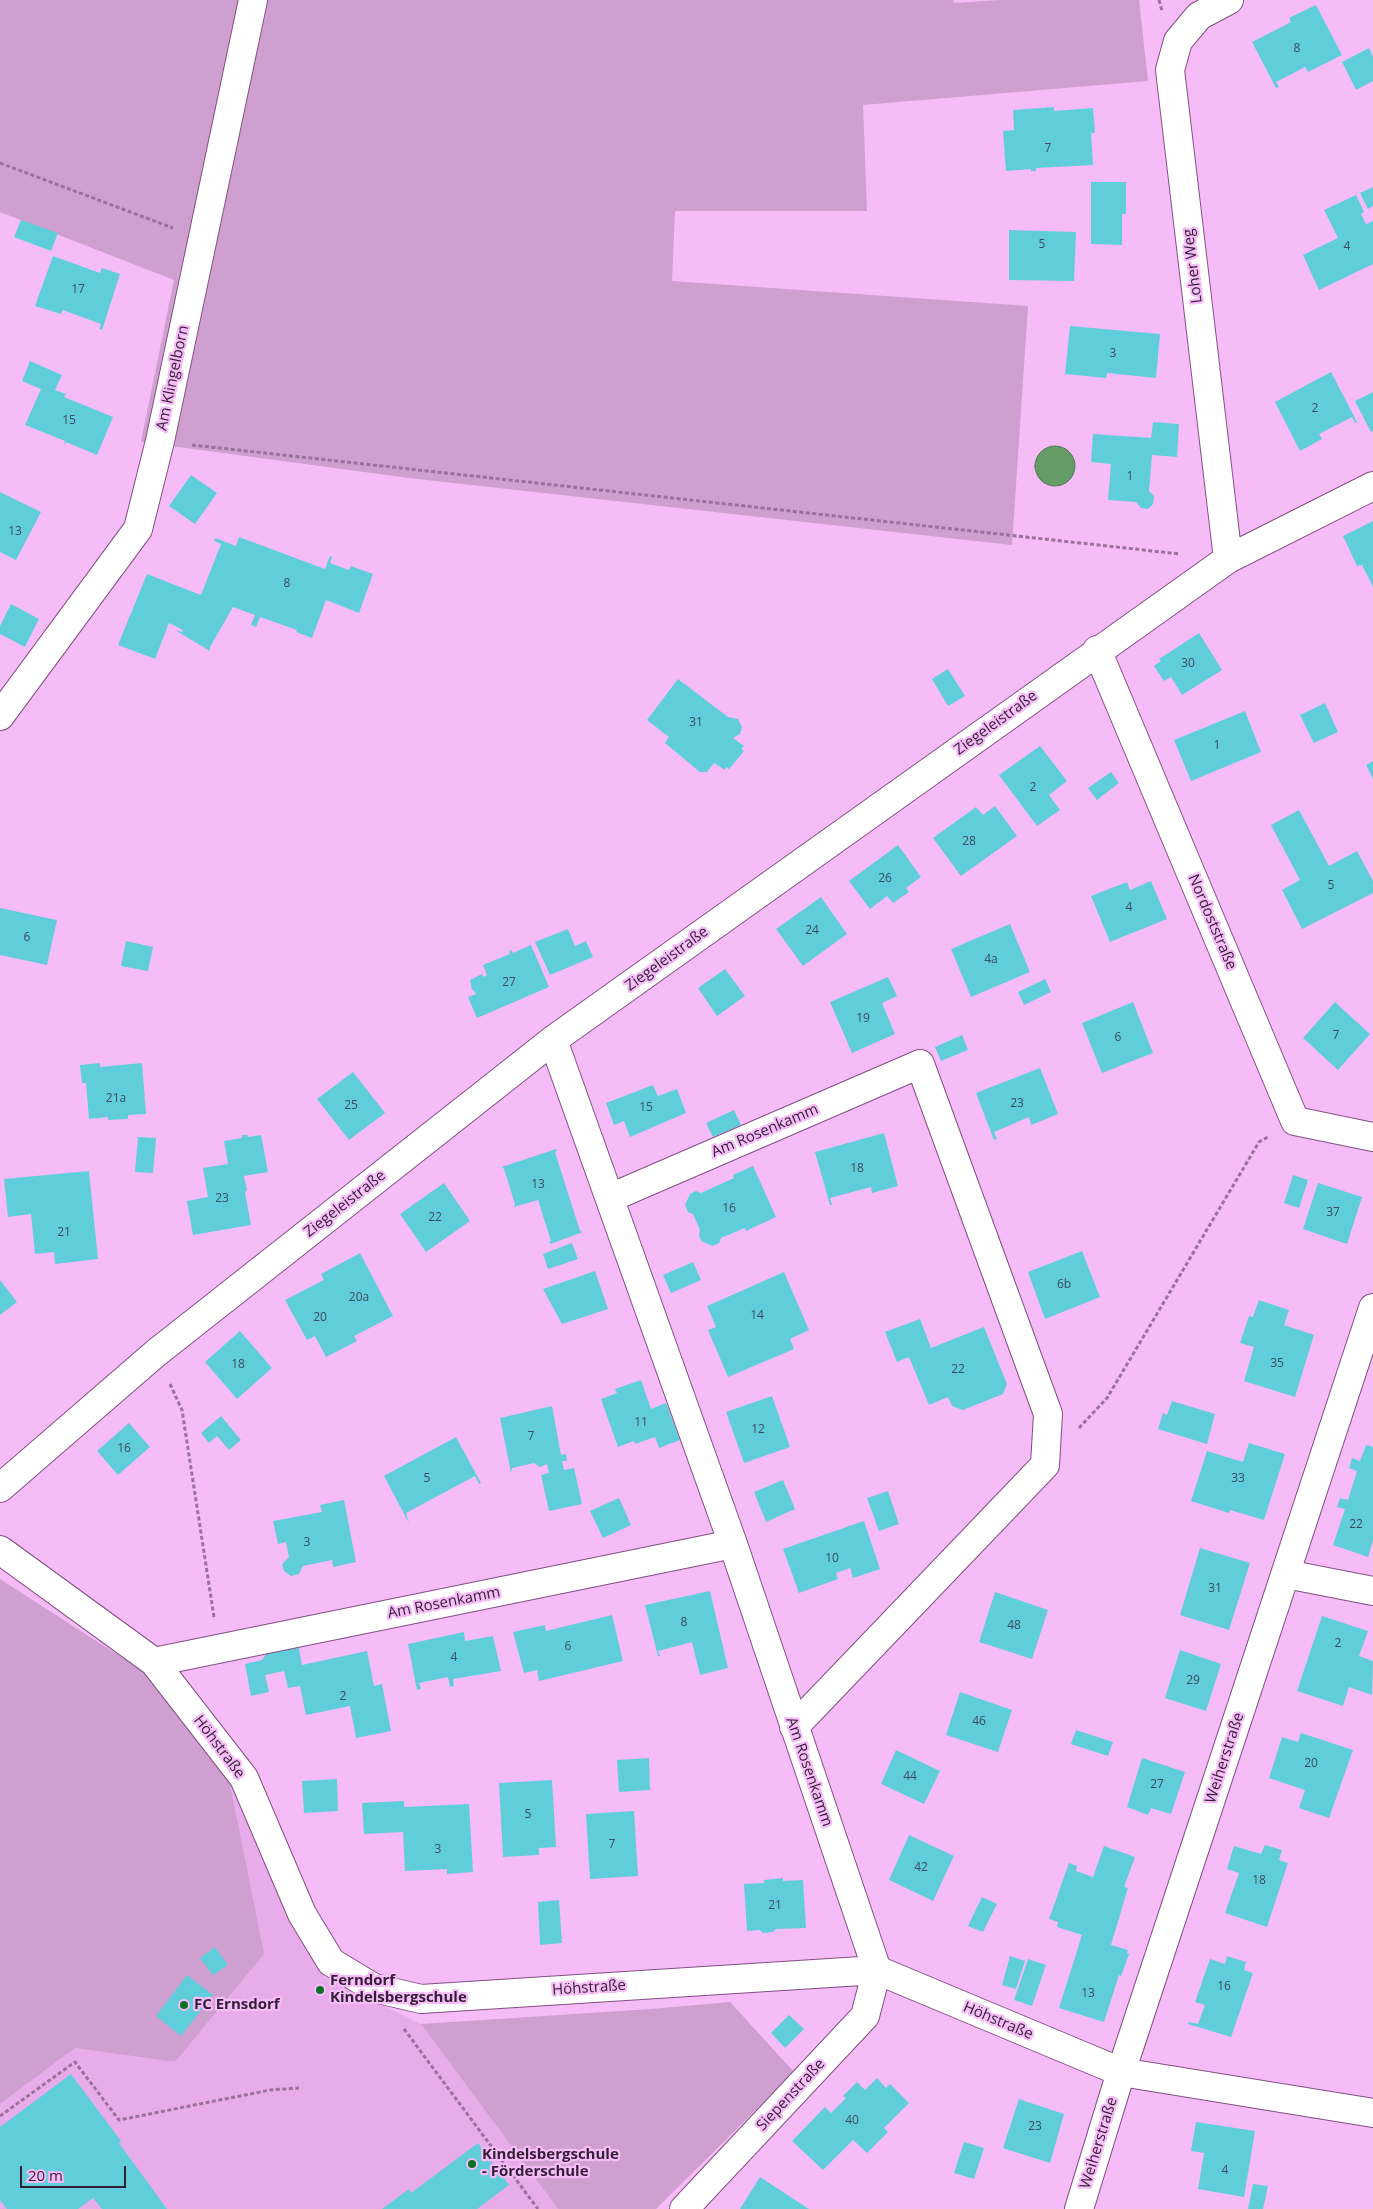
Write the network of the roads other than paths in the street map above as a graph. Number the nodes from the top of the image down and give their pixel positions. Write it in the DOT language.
graph roads {
  1 [pos="253,0"];
  2 [pos="1229,0"];
  3 [pos="1373,486"];
  4 [pos="1228,559"];
  5 [pos="1097,650"];
  6 [pos="0,716"];
  7 [pos="553,1040"];
  8 [pos="1373,1137"];
  9 [pos="610,1198"];
  10 [pos="1373,1308"];
  11 [pos="0,1488"];
  12 [pos="733,1544"];
  13 [pos="0,1550"];
  14 [pos="1286,1574"];
  15 [pos="1373,1591"];
  16 [pos="154,1662"];
  17 [pos="794,1727"];
  18 [pos="876,1970"];
  19 [pos="1121,2072"];
  20 [pos="1373,2113"];
  21 [pos="684,2209"];
  22 [pos="1079,2209"];
  1 -- 6 [label="street, Am Klingelborn"];
  2 -- 4 [label="street, Loher Weg"];
  3 -- 4 [label="street, Ziegeleistraße"];
  4 -- 5 [label="street, Ziegeleistraße"];
  5 -- 7 [label="street, Ziegeleistraße"];
  5 -- 8 [label="street, Nordoststraße"];
  7 -- 9 [label="street, Am Rosenkamm"];
  7 -- 11 [label="street, Ziegeleistraße"];
  9 -- 12 [label="street, Am Rosenkamm"];
  9 -- 17 [label="street, Am Rosenkamm"];
  10 -- 14 [label="street, Weiherstraße"];
  12 -- 16 [label="street, Am Rosenkamm"];
  12 -- 17 [label="street, Am Rosenkamm"];
  13 -- 16 [label="street, Höhstraße"];
  14 -- 15 [label="street"];
  14 -- 19 [label="street, Weiherstraße"];
  16 -- 18 [label="street, Höhstraße"];
  17 -- 18 [label="street, Am Rosenkamm"];
  18 -- 19 [label="street, Höhstraße"];
  18 -- 21 [label="street, Siepenstraße"];
  19 -- 20 [label="street, Höhstraße"];
  19 -- 22 [label="street, Weiherstraße"];
}
